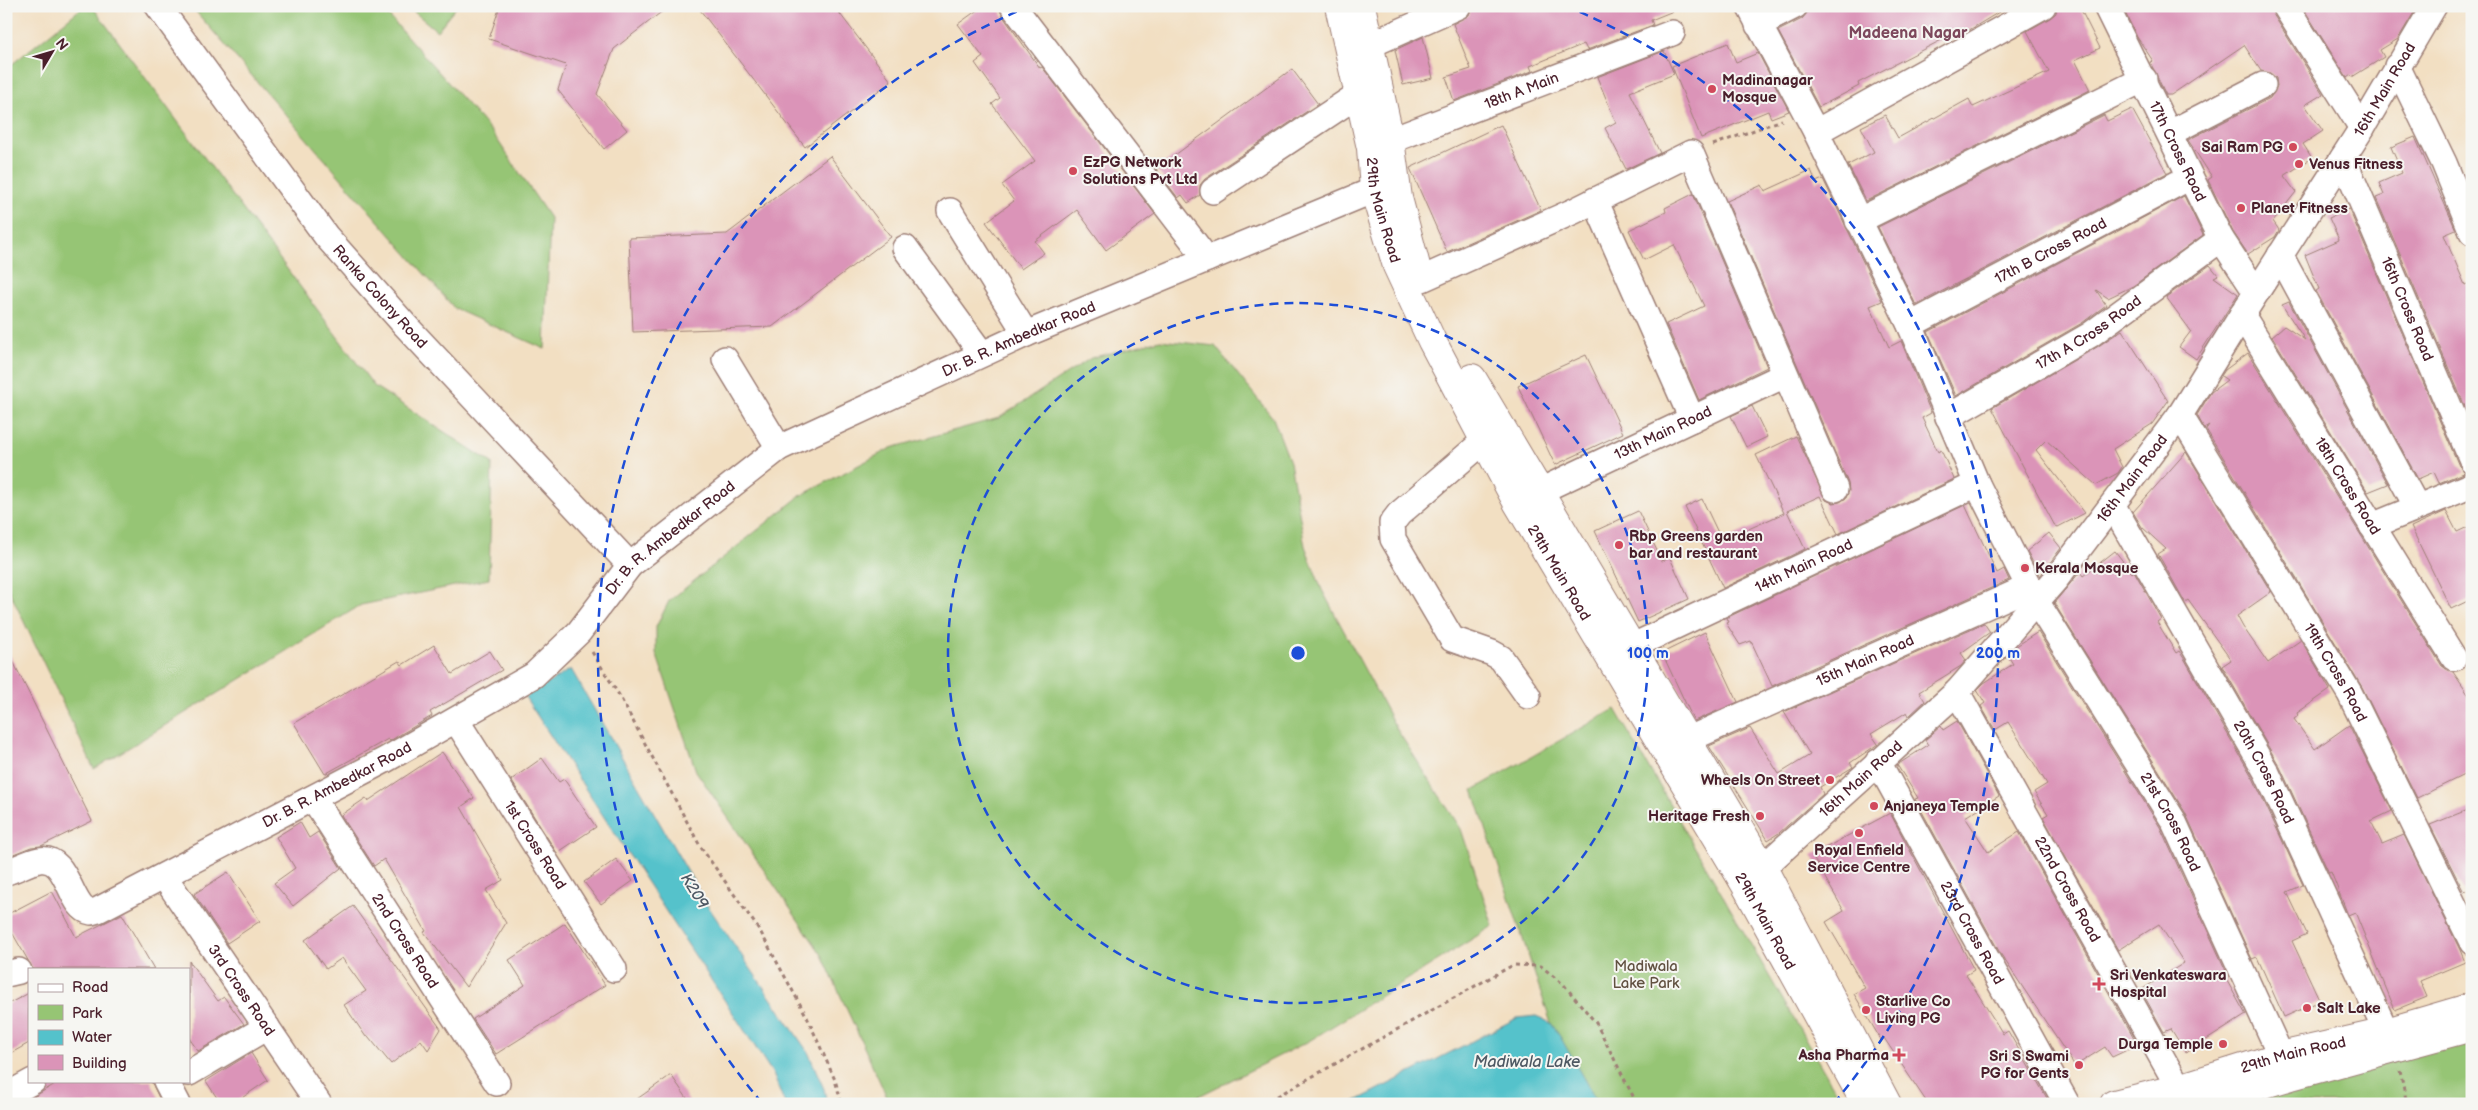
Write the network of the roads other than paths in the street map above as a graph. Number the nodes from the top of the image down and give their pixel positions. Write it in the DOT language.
graph roads {
  1 [pos="158,6"];
  2 [pos="1013,6"];
  3 [pos="1339,6"];
  4 [pos="1361,6"];
  5 [pos="1458,6"];
  6 [pos="1795,6"];
  7 [pos="2043,6"];
  8 [pos="2106,6"];
  9 [pos="2285,6"];
  10 [pos="2432,8"];
  11 [pos="1754,16"];
  12 [pos="1672,33"];
  13 [pos="1370,45"];
  14 [pos="2397,66"];
  15 [pos="2144,79"];
  16 [pos="2263,85"];
  17 [pos="1359,94"];
  18 [pos="1811,122"];
  19 [pos="2362,128"];
  20 [pos="2170,133"];
  21 [pos="1380,144"];
  22 [pos="2343,158"];
  23 [pos="2190,177"];
  24 [pos="1385,187"];
  25 [pos="1213,191"];
  26 [pos="1595,200"];
  27 [pos="950,211"];
  28 [pos="1858,221"];
  29 [pos="2472,232"];
  30 [pos="2221,239"];
  31 [pos="905,248"];
  32 [pos="2280,255"];
  33 [pos="1207,259"];
  34 [pos="1422,279"];
  35 [pos="2256,292"];
  36 [pos="2242,315"];
  37 [pos="1910,325"];
  38 [pos="1026,334"];
  39 [pos="982,354"];
  40 [pos="725,359"];
  41 [pos="1785,375"];
  42 [pos="2180,415"];
  43 [pos="1948,417"];
  44 [pos="1692,419"];
  45 [pos="1485,440"];
  46 [pos="779,448"];
  47 [pos="2472,460"];
  48 [pos="1978,484"];
  49 [pos="2472,486"];
  50 [pos="1836,489"];
  51 [pos="1540,491"];
  52 [pos="2113,506"];
  53 [pos="2417,508"];
  54 [pos="2372,526"];
  55 [pos="630,565"];
  56 [pos="2032,594"];
  57 [pos="1631,647"];
  58 [pos="2454,658"];
  59 [pos="1957,692"];
  60 [pos="1528,696"];
  61 [pos="456,720"];
  62 [pos="1687,740"];
  63 [pos="1878,762"];
  64 [pos="313,798"];
  65 [pos="6,872"];
  66 [pos="164,876"];
  67 [pos="1754,876"];
  68 [pos="2472,942"];
  69 [pos="614,970"];
  70 [pos="2472,1007"];
  71 [pos="267,1027"];
  72 [pos="2472,1027"];
  73 [pos="2390,1040"];
  74 [pos="2282,1056"];
  75 [pos="2143,1058"];
  76 [pos="190,1076"];
  77 [pos="32,1082"];
  78 [pos="497,1083"];
  79 [pos="2179,1094"];
  80 [pos="6,1096"];
  81 [pos="319,1104"];
  82 [pos="1866,1104"];
  83 [pos="1887,1104"];
  84 [pos="2067,1104"];
  85 [pos="2114,1104"];
  1 -- 55 [label="street, Ranka Colony Road"];
  2 -- 33 [label="street"];
  3 -- 17 [label="main road, 29th Main Road"];
  4 -- 13 [label="main road, 29th Main Road"];
  5 -- 13 [label="street"];
  6 -- 11 [label="street"];
  7 -- 18 [label="street"];
  8 -- 15 [label="street, 17th Cross Road"];
  9 -- 19 [label="street"];
  10 -- 14 [label="street, 16th Main Road"];
  11 -- 18 [label="street, 21st Cross Road"];
  12 -- 21 [label="street, 18th A Main"];
  13 -- 21 [label="main road, 29th Main Road"];
  14 -- 19 [label="street, 16th Main Road"];
  14 -- 29 [label="street"];
  15 -- 20 [label="street, 17th Cross Road"];
  15 -- 28 [label="street"];
  16 -- 20 [label="street"];
  17 -- 21 [label="main road, 29th Main Road"];
  17 -- 25 [label="street"];
  18 -- 28 [label="street, 21st Cross Road"];
  19 -- 22 [label="street, 16th Main Road"];
  20 -- 23 [label="street, 17th Cross Road"];
  21 -- 24 [label="main road, 29th Main Road"];
  22 -- 32 [label="street, 16th Main Road"];
  22 -- 47 [label="street, 16th Cross Road"];
  23 -- 30 [label="street, 17th Cross Road"];
  23 -- 37 [label="street, 17th B Cross Road"];
  24 -- 33 [label="street, Dr. B. R. Ambedkar Road"];
  24 -- 34 [label="main road, 29th Main Road"];
  24 -- 45 [label="main road, 29th Main Road"];
  26 -- 34 [label="street"];
  26 -- 41 [label="street"];
  26 -- 44 [label="street"];
  27 -- 38 [label="street"];
  28 -- 37 [label="street, 21st Cross Road"];
  30 -- 35 [label="street, 17th Cross Road"];
  30 -- 43 [label="street, 17th A Cross Road"];
  31 -- 39 [label="street"];
  32 -- 35 [label="street, 16th Main Road"];
  32 -- 53 [label="street"];
  33 -- 38 [label="street, Dr. B. R. Ambedkar Road"];
  34 -- 51 [label="main road, 29th Main Road"];
  35 -- 36 [label="street, 16th Main Road"];
  36 -- 42 [label="street, 16th Main Road"];
  36 -- 54 [label="street, 18th Cross Road"];
  37 -- 43 [label="street, 21st Cross Road"];
  38 -- 39 [label="street, Dr. B. R. Ambedkar Road"];
  39 -- 46 [label="street, Dr. B. R. Ambedkar Road"];
  40 -- 46 [label="street"];
  41 -- 44 [label="street, 13th Main Road"];
  41 -- 50 [label="street"];
  42 -- 52 [label="street, 16th Main Road"];
  42 -- 68 [label="street, 19th Cross Road"];
  43 -- 48 [label="street, 21st Cross Road"];
  44 -- 51 [label="street, 13th Main Road"];
  45 -- 60 [label="street"];
  45 -- 67 [label="main road, 29th Main Road"];
  46 -- 55 [label="street, Dr. B. R. Ambedkar Road"];
  48 -- 56 [label="street, 21st Cross Road"];
  48 -- 57 [label="street, 14th Main Road"];
  49 -- 53 [label="street"];
  51 -- 57 [label="main road, 29th Main Road"];
  52 -- 56 [label="street, 16th Main Road"];
  52 -- 73 [label="street, 20th Cross Road"];
  53 -- 54 [label="street"];
  54 -- 58 [label="street, 18th Cross Road"];
  55 -- 61 [label="street, Dr. B. R. Ambedkar Road"];
  56 -- 59 [label="street, 16th Main Road"];
  56 -- 62 [label="street, 15th Main Road"];
  56 -- 74 [label="street, 21st Cross Road"];
  57 -- 62 [label="main road, 29th Main Road"];
  59 -- 63 [label="street, 16th Main Road"];
  59 -- 79 [label="street, 22nd Cross Road"];
  61 -- 64 [label="street, Dr. B. R. Ambedkar Road"];
  61 -- 69 [label="street, 1st Cross Road"];
  62 -- 67 [label="main road, 29th Main Road"];
  63 -- 67 [label="street, 16th Main Road"];
  63 -- 84 [label="street, 23rd Cross Road"];
  64 -- 66 [label="street, Dr. B. R. Ambedkar Road"];
  64 -- 78 [label="street, 2nd Cross Road"];
  65 -- 66 [label="street, Dr. B. R. Ambedkar Road"];
  66 -- 71 [label="street, 3rd Cross Road"];
  67 -- 82 [label="main road, 29th Main Road"];
  67 -- 83 [label="main road, 29th Main Road"];
  70 -- 73 [label="main road, 29th Main Road"];
  71 -- 76 [label="street"];
  71 -- 81 [label="street, 3rd Cross Road"];
  72 -- 73 [label="main road, 29th Main Road"];
  73 -- 74 [label="main road, 29th Main Road"];
  73 -- 79 [label="main road, 29th Main Road"];
  74 -- 79 [label="main road, 29th Main Road"];
  75 -- 79 [label="street"];
  77 -- 80 [label="street"];
  79 -- 85 [label="main road, 29th Main Road"];
}
